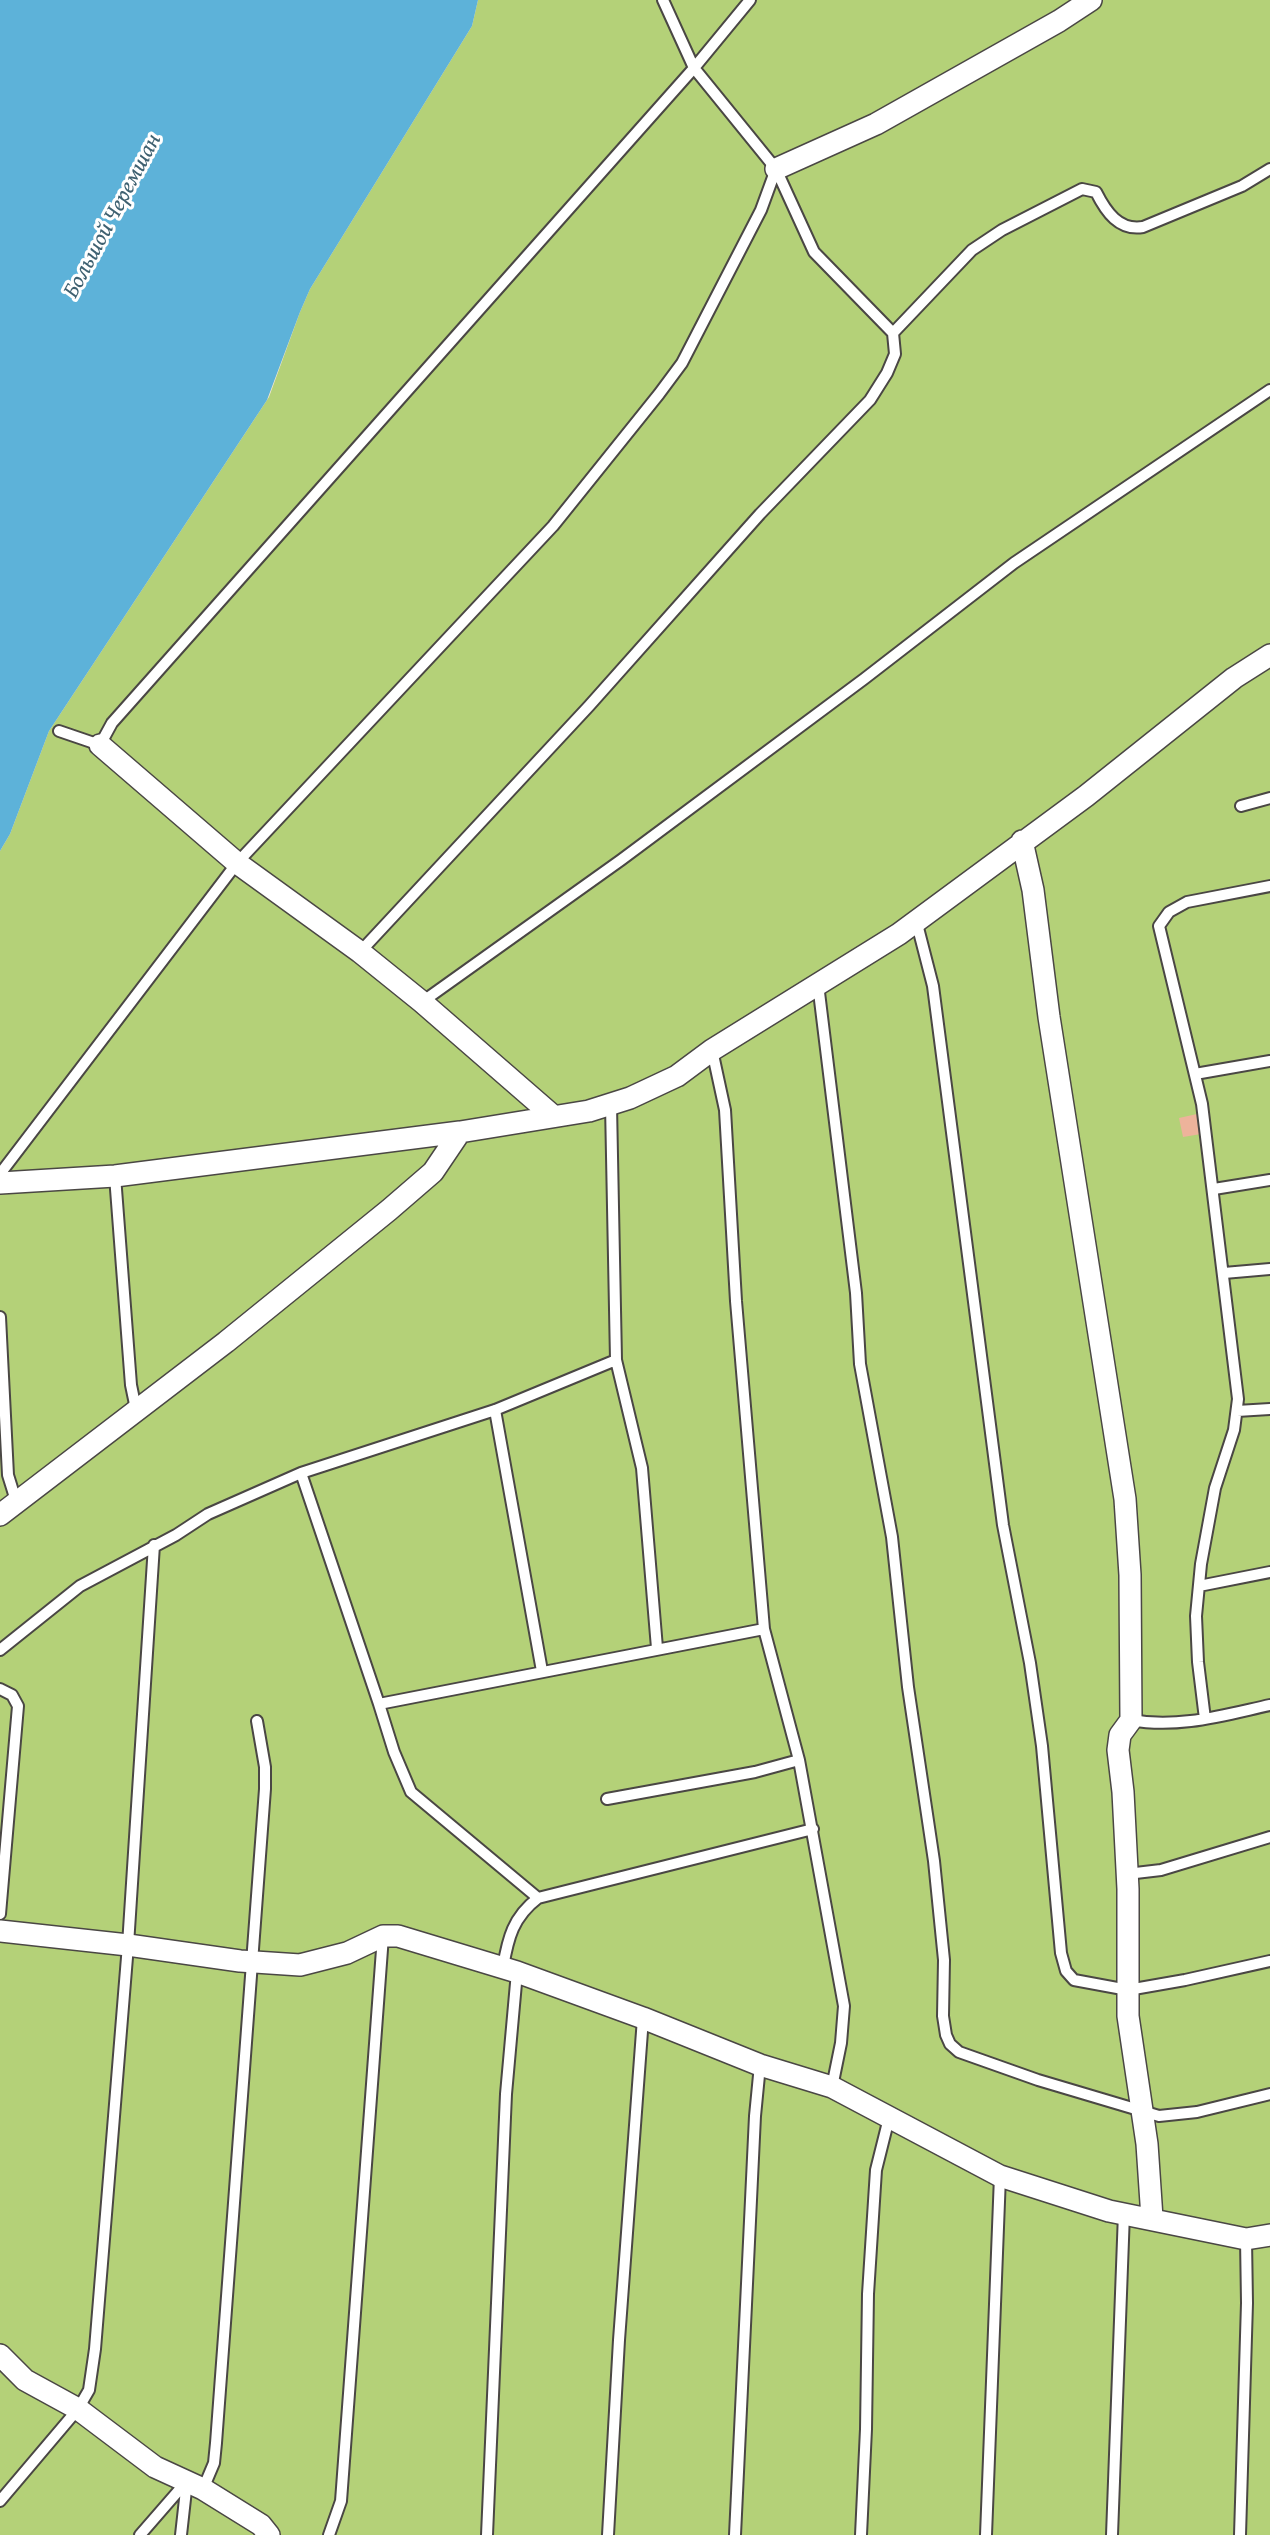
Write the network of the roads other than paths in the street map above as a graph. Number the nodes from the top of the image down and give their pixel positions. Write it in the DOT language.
graph roads {
  1 [pos="663,0"];
  2 [pos="750,0"];
  3 [pos="1091,0"];
  4 [pos="694,68"];
  5 [pos="776,169"];
  6 [pos="1270,169"];
  7 [pos="893,333"];
  8 [pos="1270,390"];
  9 [pos="1270,655"];
  10 [pos="60,731"];
  11 [pos="100,745"];
  12 [pos="1270,797"];
  13 [pos="1241,806"];
  14 [pos="1022,841"];
  15 [pos="237,863"];
  16 [pos="1270,886"];
  17 [pos="916,920"];
  18 [pos="360,952"];
  19 [pos="818,984"];
  20 [pos="422,1002"];
  21 [pos="712,1050"];
  22 [pos="1270,1061"];
  23 [pos="1195,1074"];
  24 [pos="611,1105"];
  25 [pos="552,1115"];
  26 [pos="460,1132"];
  27 [pos="0,1174"];
  28 [pos="115,1176"];
  29 [pos="1270,1180"];
  30 [pos="0,1183"];
  31 [pos="1214,1189"];
  32 [pos="1270,1269"];
  33 [pos="1224,1273"];
  34 [pos="0,1317"];
  35 [pos="615,1360"];
  36 [pos="136,1409"];
  37 [pos="1270,1409"];
  38 [pos="495,1410"];
  39 [pos="1237,1411"];
  40 [pos="301,1473"];
  41 [pos="9,1510"];
  42 [pos="154,1545"];
  43 [pos="1270,1572"];
  44 [pos="1199,1586"];
  45 [pos="764,1629"];
  46 [pos="657,1648"];
  47 [pos="0,1650"];
  48 [pos="542,1671"];
  49 [pos="0,1689"];
  50 [pos="379,1704"];
  51 [pos="1270,1705"];
  52 [pos="1205,1719"];
  53 [pos="1131,1720"];
  54 [pos="257,1721"];
  55 [pos="799,1760"];
  56 [pos="607,1799"];
  57 [pos="813,1829"];
  58 [pos="1270,1837"];
  59 [pos="1127,1874"];
  60 [pos="538,1898"];
  61 [pos="0,1914"];
  62 [pos="0,1931"];
  63 [pos="383,1936"];
  64 [pos="128,1945"];
  65 [pos="1270,1961"];
  66 [pos="252,1963"];
  67 [pos="510,1970"];
  68 [pos="1128,1990"];
  69 [pos="643,2018"];
  70 [pos="760,2065"];
  71 [pos="832,2087"];
  72 [pos="1270,2094"];
  73 [pos="1142,2111"];
  74 [pos="889,2118"];
  75 [pos="1000,2176"];
  76 [pos="1124,2213"];
  77 [pos="1153,2218"];
  78 [pos="1270,2235"];
  79 [pos="1245,2239"];
  80 [pos="0,2355"];
  81 [pos="78,2409"];
  82 [pos="195,2485"];
  83 [pos="0,2501"];
  84 [pos="263,2532"];
  85 [pos="140,2535"];
  86 [pos="181,2535"];
  87 [pos="328,2535"];
  88 [pos="487,2535"];
  89 [pos="608,2535"];
  90 [pos="735,2535"];
  91 [pos="861,2535"];
  92 [pos="986,2535"];
  93 [pos="1112,2535"];
  94 [pos="1240,2535"];
  1 -- 4 [label="lane"];
  2 -- 4 [label="lane"];
  3 -- 5 [label="street"];
  4 -- 5 [label="lane"];
  4 -- 11 [label="lane"];
  5 -- 7 [label="lane"];
  5 -- 15 [label="lane"];
  6 -- 7 [label="lane"];
  7 -- 18 [label="lane"];
  8 -- 20 [label="lane"];
  9 -- 14 [label="street"];
  10 -- 11 [label="lane"];
  11 -- 15 [label="street"];
  12 -- 13 [label="lane"];
  14 -- 17 [label="street"];
  14 -- 53 [label="street"];
  15 -- 18 [label="street"];
  15 -- 27 [label="lane"];
  16 -- 23 [label="lane"];
  17 -- 19 [label="street"];
  17 -- 68 [label="lane"];
  18 -- 20 [label="street"];
  19 -- 21 [label="street"];
  19 -- 73 [label="lane"];
  20 -- 25 [label="street"];
  21 -- 24 [label="street"];
  21 -- 45 [label="lane"];
  22 -- 23 [label="lane"];
  23 -- 31 [label="lane"];
  24 -- 25 [label="street"];
  24 -- 35 [label="lane"];
  25 -- 26 [label="street"];
  26 -- 28 [label="street"];
  26 -- 36 [label="street"];
  28 -- 30 [label="street"];
  28 -- 36 [label="lane"];
  29 -- 31 [label="lane"];
  31 -- 33 [label="lane"];
  32 -- 33 [label="lane"];
  33 -- 39 [label="lane"];
  34 -- 41 [label="lane"];
  35 -- 38 [label="lane"];
  35 -- 46 [label="lane"];
  36 -- 41 [label="street"];
  37 -- 39 [label="lane"];
  38 -- 40 [label="lane"];
  38 -- 48 [label="lane"];
  39 -- 44 [label="lane"];
  40 -- 42 [label="lane"];
  40 -- 50 [label="lane"];
  42 -- 47 [label="lane"];
  42 -- 64 [label="lane"];
  43 -- 44 [label="lane"];
  44 -- 52 [label="lane"];
  45 -- 46 [label="lane"];
  45 -- 55 [label="lane"];
  46 -- 48 [label="lane"];
  48 -- 50 [label="lane"];
  49 -- 61 [label="lane"];
  50 -- 60 [label="lane"];
  51 -- 52 [label="lane"];
  52 -- 53 [label="lane"];
  53 -- 59 [label="street"];
  54 -- 66 [label="lane"];
  55 -- 56 [label="lane"];
  55 -- 57 [label="lane"];
  57 -- 60 [label="lane"];
  57 -- 71 [label="lane"];
  58 -- 59 [label="lane"];
  59 -- 68 [label="street"];
  60 -- 67 [label="lane"];
  62 -- 64 [label="street"];
  63 -- 66 [label="street"];
  63 -- 67 [label="street"];
  63 -- 87 [label="lane"];
  64 -- 66 [label="street"];
  64 -- 81 [label="lane"];
  65 -- 68 [label="lane"];
  66 -- 82 [label="lane"];
  67 -- 69 [label="street"];
  67 -- 88 [label="lane"];
  68 -- 73 [label="street"];
  69 -- 70 [label="street"];
  69 -- 89 [label="lane"];
  70 -- 71 [label="street"];
  70 -- 90 [label="lane"];
  71 -- 74 [label="street"];
  72 -- 73 [label="lane"];
  73 -- 77 [label="street"];
  74 -- 75 [label="street"];
  74 -- 91 [label="lane"];
  75 -- 76 [label="street"];
  75 -- 92 [label="lane"];
  76 -- 77 [label="street"];
  76 -- 93 [label="lane"];
  77 -- 79 [label="street"];
  78 -- 79 [label="street"];
  79 -- 94 [label="lane"];
  80 -- 81 [label="street"];
  81 -- 82 [label="street"];
  81 -- 83 [label="lane"];
  82 -- 84 [label="street"];
  82 -- 85 [label="lane"];
  82 -- 86 [label="lane"];
}
